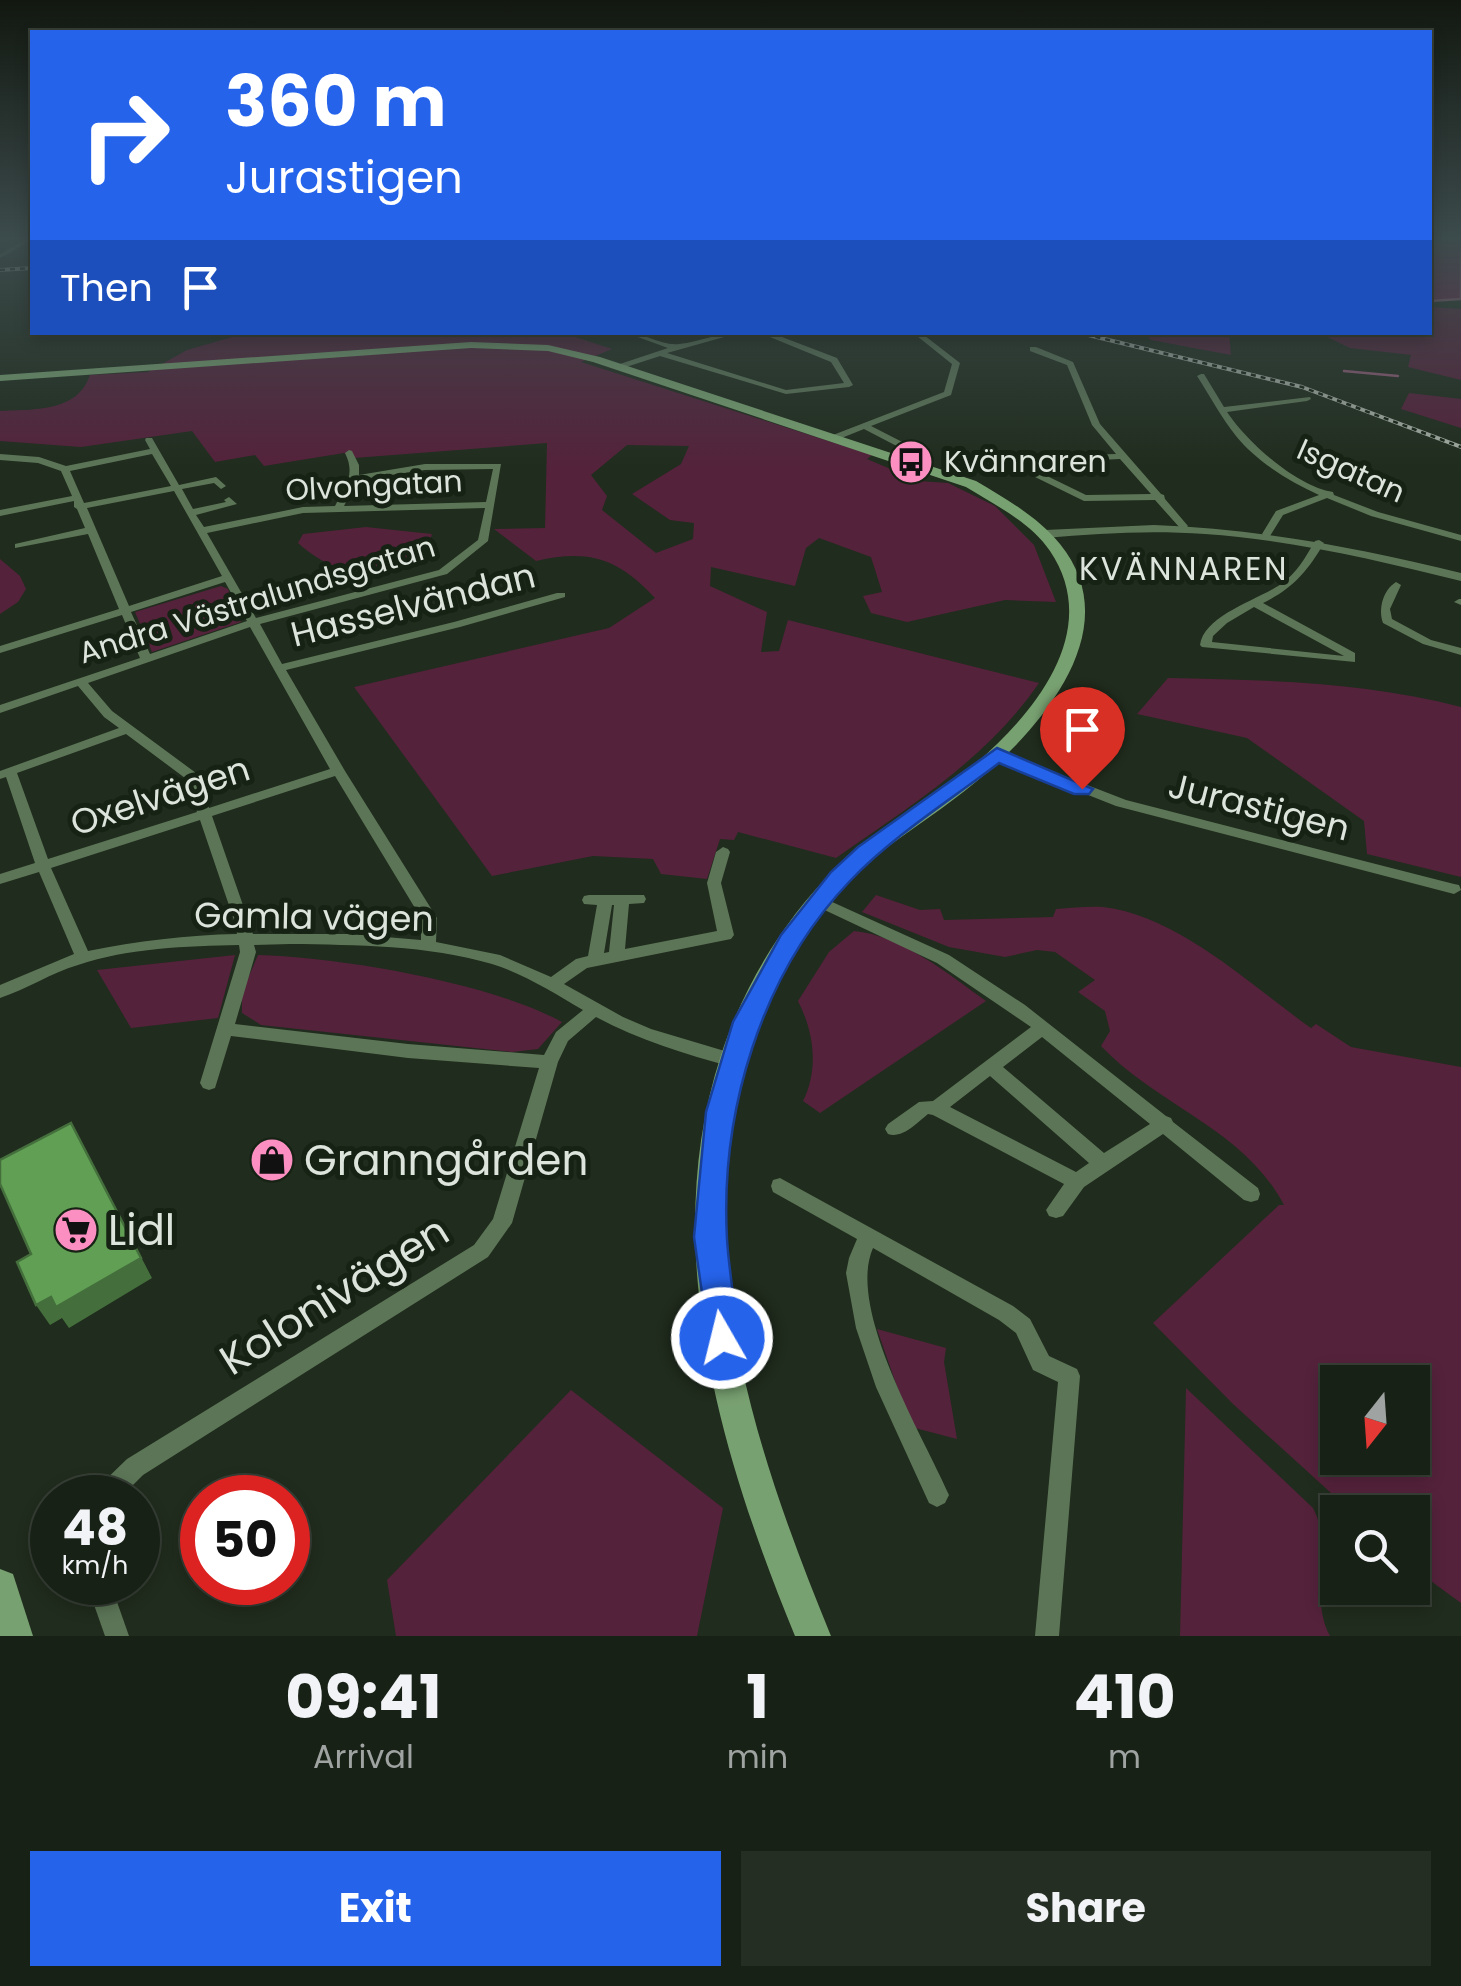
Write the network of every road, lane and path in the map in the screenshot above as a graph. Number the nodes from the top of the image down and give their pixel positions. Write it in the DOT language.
graph roads {
  1 [pos="636,335"];
  2 [pos="715,335"];
  3 [pos="768,335"];
  4 [pos="920,335"];
  5 [pos="674,348"];
  6 [pos="1033,349"];
  7 [pos="659,353"];
  8 [pos="620,367"];
  9 [pos="1201,376"];
  10 [pos="0,378"];
  11 [pos="1306,399"];
  12 [pos="1223,410"];
  13 [pos="863,425"];
  14 [pos="836,437"];
  15 [pos="916,452"];
  16 [pos="349,453"];
  17 [pos="1122,456"];
  18 [pos="0,458"];
  19 [pos="64,469"];
  20 [pos="354,478"];
  21 [pos="221,486"];
  22 [pos="176,488"];
  23 [pos="1330,494"];
  24 [pos="1161,497"];
  25 [pos="229,500"];
  26 [pos="78,502"];
  27 [pos="491,506"];
  28 [pos="338,509"];
  29 [pos="0,513"];
  30 [pos="190,513"];
  31 [pos="1183,526"];
  32 [pos="91,530"];
  33 [pos="200,531"];
  34 [pos="1045,534"];
  35 [pos="1268,534"];
  36 [pos="1461,538"];
  37 [pos="1319,543"];
  38 [pos="20,546"];
  39 [pos="227,578"];
  40 [pos="1461,578"];
  41 [pos="1396,585"];
  42 [pos="561,595"];
  43 [pos="1255,602"];
  44 [pos="126,610"];
  45 [pos="252,623"];
  46 [pos="0,650"];
  47 [pos="1461,652"];
  48 [pos="146,659"];
  49 [pos="279,668"];
  50 [pos="80,682"];
  51 [pos="0,709"];
  52 [pos="127,729"];
  53 [pos="997,754"];
  54 [pos="338,771"];
  55 [pos="5,773"];
  56 [pos="206,813"];
  57 [pos="723,852"];
  58 [pos="43,865"];
  59 [pos="0,879"];
  60 [pos="1454,889"];
  61 [pos="819,901"];
  62 [pos="248,942"];
  63 [pos="428,947"];
  64 [pos="616,956"];
  65 [pos="83,957"];
  66 [pos="595,960"];
  67 [pos="555,984"];
  68 [pos="0,992"];
  69 [pos="596,1008"];
  70 [pos="1044,1028"];
  71 [pos="228,1029"];
  72 [pos="732,1060"];
  73 [pos="549,1062"];
  74 [pos="991,1067"];
  75 [pos="209,1083"];
  76 [pos="936,1108"];
  77 [pos="1165,1123"];
  78 [pos="894,1130"];
  79 [pos="1102,1162"];
  80 [pos="1076,1182"];
  81 [pos="780,1186"];
  82 [pos="1251,1194"];
  83 [pos="1056,1210"];
  84 [pos="869,1236"];
  85 [pos="127,1475"];
  86 [pos="937,1495"];
  87 [pos="0,1587"];
  88 [pos="106,1605"];
  89 [pos="14,1636"];
  90 [pos="117,1636"];
  91 [pos="813,1636"];
  92 [pos="1047,1636"];
  1 -- 5 [label="street"];
  2 -- 5 [label="street"];
  3 -- 7 [label="street"];
  4 -- 13 [label="street"];
  5 -- 7 [label="street"];
  6 -- 17 [label="street"];
  7 -- 8 [label="street"];
  8 -- 10 [label="main road"];
  8 -- 14 [label="main road"];
  9 -- 12 [label="street, Isgatan"];
  11 -- 12 [label="street"];
  12 -- 23 [label="street, Isgatan"];
  13 -- 14 [label="street"];
  13 -- 15 [label="street"];
  14 -- 34 [label="main road"];
  16 -- 20 [label="street"];
  17 -- 24 [label="street"];
  17 -- 24 [label="street"];
  18 -- 19 [label="street"];
  19 -- 22 [label="street"];
  19 -- 26 [label="street"];
  20 -- 27 [label="street, Andra Västralundsgatan"];
  20 -- 28 [label="street, Andra Västralundsgatan"];
  21 -- 22 [label="street"];
  22 -- 26 [label="street"];
  22 -- 30 [label="street"];
  23 -- 35 [label="street"];
  23 -- 36 [label="street, Isgatan"];
  24 -- 31 [label="street"];
  25 -- 30 [label="street"];
  26 -- 29 [label="street"];
  26 -- 32 [label="street"];
  27 -- 28 [label="street, Olvongatan"];
  27 -- 45 [label="street, Andra Västralundsgatan"];
  28 -- 33 [label="street, Olvongatan"];
  30 -- 33 [label="street"];
  31 -- 34 [label="street"];
  31 -- 35 [label="street"];
  32 -- 38 [label="street"];
  32 -- 44 [label="street"];
  33 -- 39 [label="street"];
  34 -- 53 [label="main road"];
  35 -- 37 [label="street"];
  37 -- 40 [label="street"];
  37 -- 43 [label="street"];
  39 -- 44 [label="street"];
  39 -- 45 [label="street"];
  41 -- 47 [label="street"];
  42 -- 49 [label="street, Hasselvändan"];
  43 -- 43 [label="street"];
  44 -- 46 [label="street"];
  44 -- 48 [label="street"];
  45 -- 48 [label="street, Andra Västralundsgatan"];
  45 -- 49 [label="street"];
  48 -- 50 [label="street, Andra Västralundsgatan"];
  49 -- 54 [label="street"];
  50 -- 51 [label="street, Andra Västralundsgatan"];
  50 -- 52 [label="street"];
  52 -- 55 [label="street"];
  52 -- 56 [label="street"];
  53 -- 60 [label="street, Jurastigen"];
  53 -- 61 [label="main road"];
  54 -- 56 [label="street, Oxelvägen"];
  54 -- 63 [label="street"];
  55 -- 58 [label="street"];
  56 -- 58 [label="street, Oxelvägen"];
  56 -- 62 [label="street"];
  57 -- 64 [label="street"];
  58 -- 59 [label="street, Oxelvägen"];
  58 -- 65 [label="street"];
  61 -- 70 [label="street"];
  61 -- 72 [label="main road"];
  62 -- 63 [label="street, Gamla vägen"];
  62 -- 65 [label="street, Gamla vägen"];
  62 -- 71 [label="street"];
  63 -- 67 [label="street, Gamla vägen"];
  64 -- 66 [label="street"];
  64 -- 66 [label="street"];
  65 -- 68 [label="street, Gamla vägen"];
  66 -- 67 [label="street"];
  67 -- 69 [label="street, Gamla vägen"];
  69 -- 72 [label="street, Gamla vägen"];
  69 -- 73 [label="street, Kolonivägen"];
  70 -- 74 [label="street"];
  70 -- 77 [label="street"];
  71 -- 73 [label="street"];
  71 -- 75 [label="street"];
  72 -- 91 [label="main road"];
  73 -- 85 [label="street, Kolonivägen"];
  74 -- 76 [label="street"];
  74 -- 79 [label="street"];
  76 -- 78 [label="street"];
  76 -- 80 [label="street"];
  77 -- 79 [label="street"];
  77 -- 82 [label="street"];
  79 -- 80 [label="street"];
  80 -- 83 [label="street"];
  81 -- 84 [label="street"];
  84 -- 86 [label="street"];
  84 -- 92 [label="street"];
  87 -- 89 [label="main road"];
  88 -- 90 [label="street"];
}
